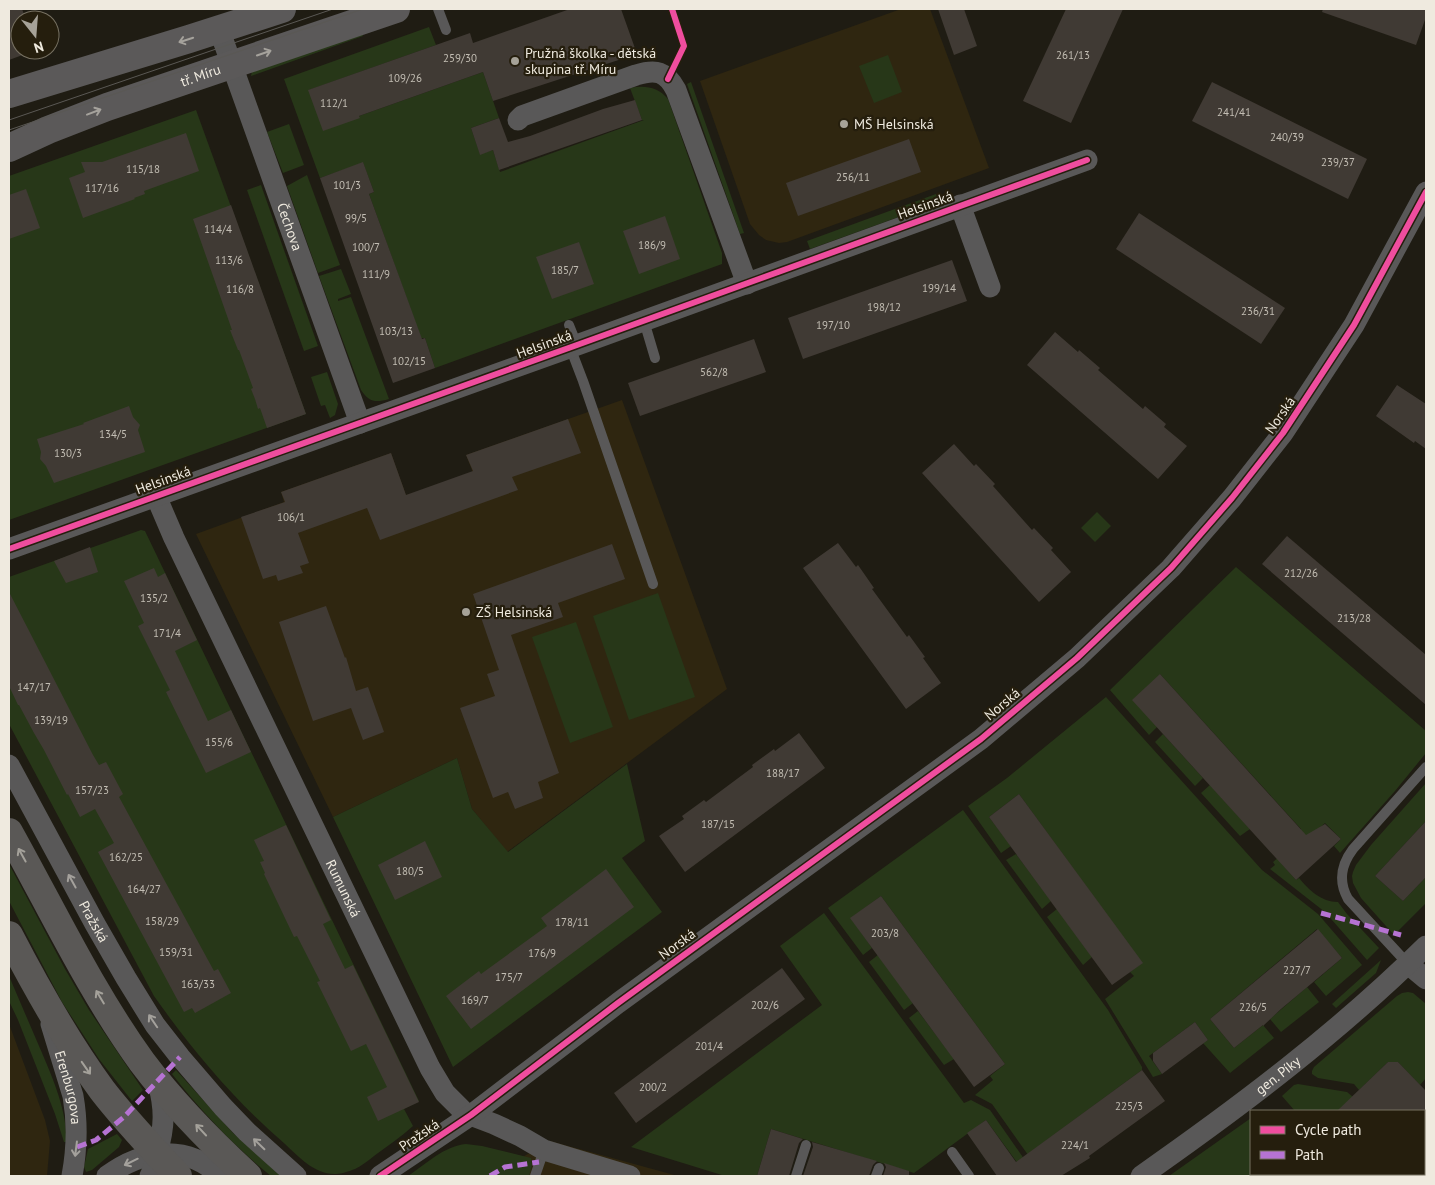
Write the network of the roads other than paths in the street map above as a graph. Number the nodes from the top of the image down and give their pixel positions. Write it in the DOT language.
graph roads {
  1 [pos="282,9"];
  2 [pos="396,9"];
  3 [pos="438,9"];
  4 [pos="219,29"];
  5 [pos="446,30"];
  6 [pos="231,64"];
  7 [pos="9,94"];
  8 [pos="518,120"];
  9 [pos="9,148"];
  10 [pos="1087,160"];
  11 [pos="1426,192"];
  12 [pos="960,205"];
  13 [pos="746,284"];
  14 [pos="990,286"];
  15 [pos="644,321"];
  16 [pos="569,325"];
  17 [pos="573,346"];
  18 [pos="655,358"];
  19 [pos="360,423"];
  20 [pos="156,496"];
  21 [pos="9,549"];
  22 [pos="653,584"];
  23 [pos="9,765"];
  24 [pos="1426,767"];
  25 [pos="9,832"];
  26 [pos="9,935"];
  27 [pos="1426,946"];
  28 [pos="1408,964"];
  29 [pos="1426,979"];
  30 [pos="44,1000"];
  31 [pos="157,1081"];
  32 [pos="471,1115"];
  33 [pos="806,1145"];
  34 [pos="544,1150"];
  35 [pos="952,1152"];
  36 [pos="154,1165"];
  37 [pos="72,1176"];
  38 [pos="107,1176"];
  39 [pos="178,1176"];
  40 [pos="220,1176"];
  41 [pos="248,1176"];
  42 [pos="296,1176"];
  43 [pos="380,1176"];
  44 [pos="535,1176"];
  45 [pos="625,1176"];
  46 [pos="796,1176"];
  47 [pos="969,1176"];
  48 [pos="1141,1176"];
  1 -- 4 [label="main road"];
  6 -- 2 [label="main road, tř. Míru, one-way"];
  3 -- 5 [label="lane"];
  4 -- 6 [label="street, Čechova"];
  4 -- 7 [label="main road, one-way"];
  9 -- 6 [label="main road, tř. Míru, one-way"];
  6 -- 19 [label="street, Čechova"];
  8 -- 13 [label="street"];
  10 -- 12 [label="street, Helsinská"];
  11 -- 32 [label="street, Norská"];
  12 -- 13 [label="street, Helsinská"];
  12 -- 14 [label="street, Helsinská"];
  13 -- 15 [label="street, Helsinská"];
  15 -- 17 [label="street, Helsinská"];
  15 -- 18 [label="lane"];
  16 -- 17 [label="lane"];
  17 -- 19 [label="street, Helsinská"];
  17 -- 22 [label="lane"];
  19 -- 20 [label="street, Helsinská"];
  20 -- 21 [label="street, Helsinská"];
  20 -- 32 [label="street, Rumunská"];
  42 -- 23 [label="street, Pražská, one-way"];
  24 -- 28 [label="lane"];
  31 -- 25 [label="main road, one-way"];
  26 -- 30 [label="main road"];
  27 -- 28 [label="street, gen. Píky"];
  28 -- 29 [label="street"];
  28 -- 48 [label="street, gen. Píky"];
  30 -- 36 [label="main road, one-way"];
  30 -- 37 [label="street, Erenburgova, one-way"];
  31 -- 36 [label="street"];
  41 -- 31 [label="main road, one-way"];
  32 -- 34 [label="street, Rumunská"];
  32 -- 43 [label="street, Pražská"];
  33 -- 46 [label="lane"];
  34 -- 44 [label="lane"];
  34 -- 45 [label="street, Rumunská"];
  35 -- 47 [label="lane"];
  36 -- 38 [label="street, one-way"];
  36 -- 39 [label="main road"];
  36 -- 40 [label="street"];
}
